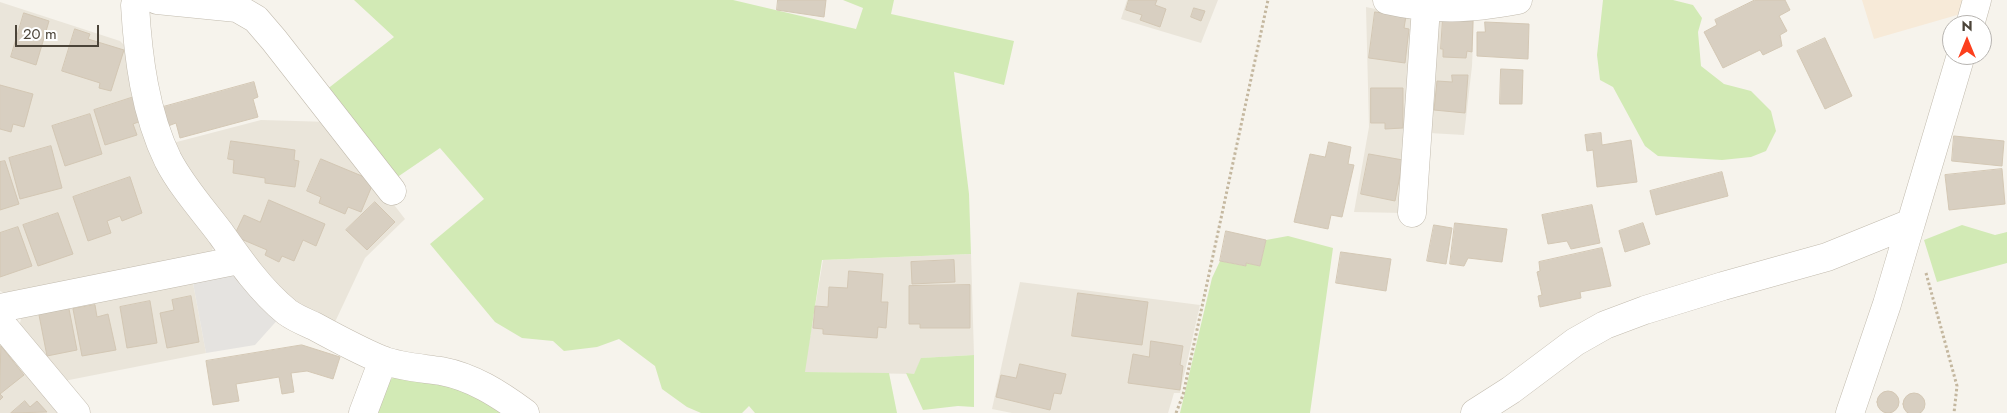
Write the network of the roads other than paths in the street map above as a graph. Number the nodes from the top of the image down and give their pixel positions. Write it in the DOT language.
graph roads {
  1 [pos="1387,0"];
  2 [pos="1518,0"];
  3 [pos="1977,0"];
  4 [pos="136,1"];
  5 [pos="1426,7"];
  6 [pos="1973,15"];
  7 [pos="1958,65"];
  8 [pos="392,191"];
  9 [pos="1412,213"];
  10 [pos="1912,224"];
  11 [pos="239,260"];
  12 [pos="0,308"];
  13 [pos="0,322"];
  14 [pos="383,360"];
  15 [pos="76,413"];
  16 [pos="363,413"];
  17 [pos="525,413"];
  18 [pos="1475,413"];
  19 [pos="1850,413"];
  1 -- 5 [label="street"];
  2 -- 5 [label="street"];
  3 -- 6 [label="street"];
  4 -- 8 [label="street"];
  4 -- 11 [label="street"];
  5 -- 9 [label="street"];
  7 -- 10 [label="street"];
  10 -- 18 [label="street"];
  10 -- 19 [label="street"];
  11 -- 12 [label="street"];
  11 -- 14 [label="street"];
  13 -- 15 [label="street"];
  14 -- 16 [label="street"];
  14 -- 17 [label="street"];
}
